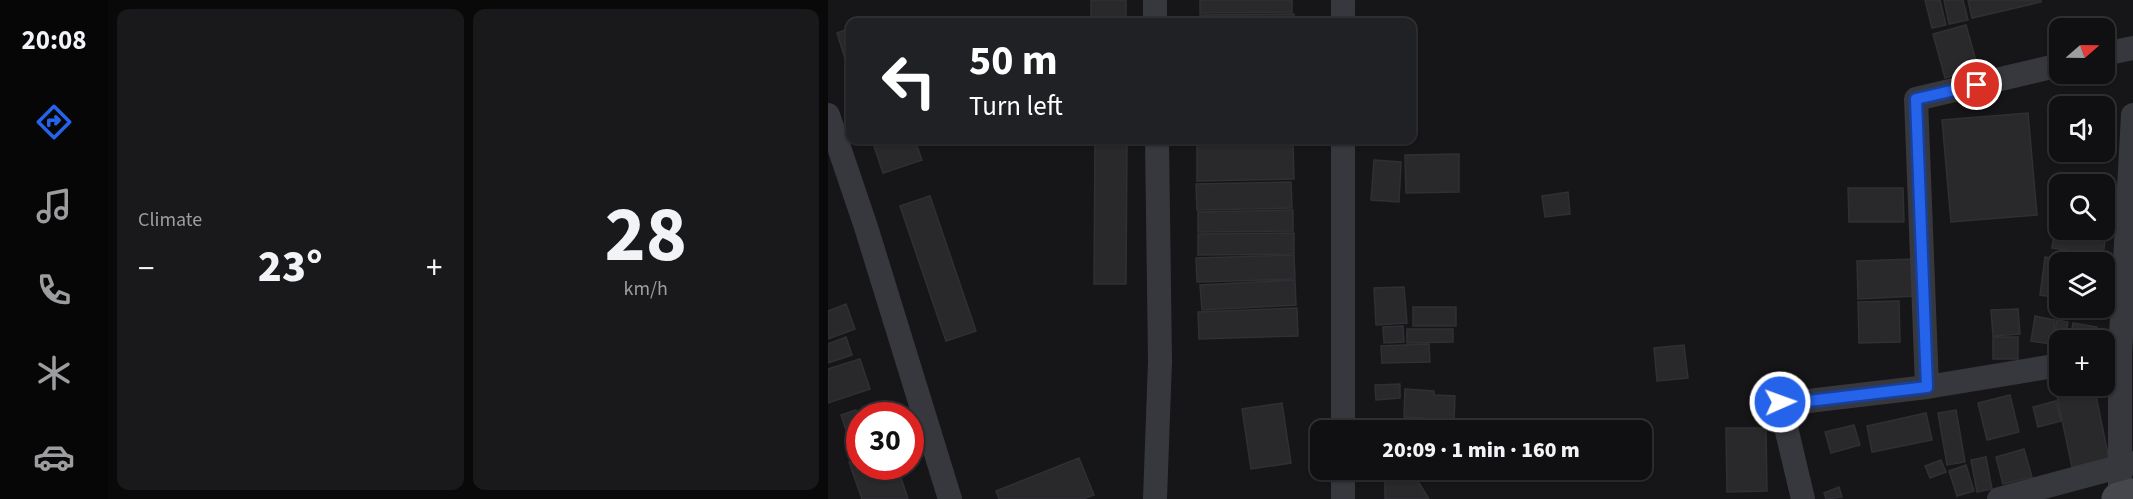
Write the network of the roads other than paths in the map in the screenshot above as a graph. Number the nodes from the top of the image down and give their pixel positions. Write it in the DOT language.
graph roads {
  1 [pos="1155,0"];
  2 [pos="1343,0"];
  3 [pos="1155,18"];
  4 [pos="1343,18"];
  5 [pos="2133,48"];
  6 [pos="2115,52"];
  7 [pos="2049,68"];
  8 [pos="828,115"];
  9 [pos="2133,116"];
  10 [pos="1157,144"];
  11 [pos="1343,144"];
  12 [pos="2114,330"];
  13 [pos="2049,367"];
  14 [pos="2115,377"];
  15 [pos="1927,387"];
  16 [pos="1343,420"];
  17 [pos="2129,475"];
  18 [pos="1343,480"];
  19 [pos="950,499"];
  20 [pos="1155,499"];
  21 [pos="1343,499"];
  22 [pos="1803,499"];
  23 [pos="1999,499"];
  24 [pos="2119,499"];
  1 -- 3 [label="street"];
  2 -- 4 [label="street"];
  5 -- 6 [label="street"];
  7 -- 15 [label="street"];
  8 -- 19 [label="street"];
  9 -- 12 [label="street"];
  10 -- 20 [label="street"];
  11 -- 16 [label="street"];
  13 -- 15 [label="street"];
  14 -- 17 [label="street"];
  15 -- 22 [label="street"];
  17 -- 23 [label="street"];
  17 -- 24 [label="main road, bridge"];
  18 -- 21 [label="street"];
}
